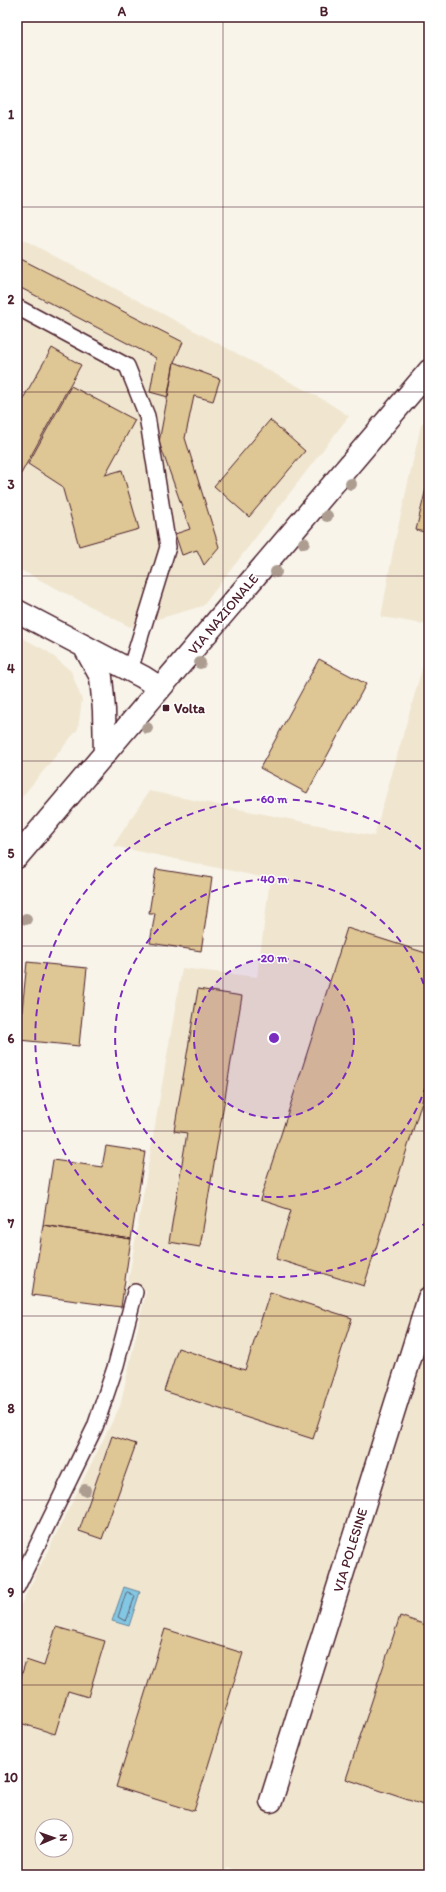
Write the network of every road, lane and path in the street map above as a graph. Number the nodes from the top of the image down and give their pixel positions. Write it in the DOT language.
graph roads {
  1 [pos="17,307"];
  2 [pos="429,371"];
  3 [pos="17,611"];
  4 [pos="84,646"];
  5 [pos="130,670"];
  6 [pos="160,688"];
  7 [pos="105,754"];
  8 [pos="17,857"];
  9 [pos="135,1292"];
  10 [pos="429,1298"];
  11 [pos="17,1588"];
  12 [pos="271,1801"];
  1 -- 5 [label="lane"];
  2 -- 6 [label="street, VIA NAZIONALE"];
  3 -- 4 [label="street"];
  4 -- 5 [label="street"];
  4 -- 7 [label="street"];
  5 -- 6 [label="street"];
  6 -- 7 [label="street, VIA NAZIONALE"];
  7 -- 8 [label="street, VIA NAZIONALE"];
  9 -- 11 [label="lane"];
  10 -- 12 [label="street, VIA POLESINE"];
}
